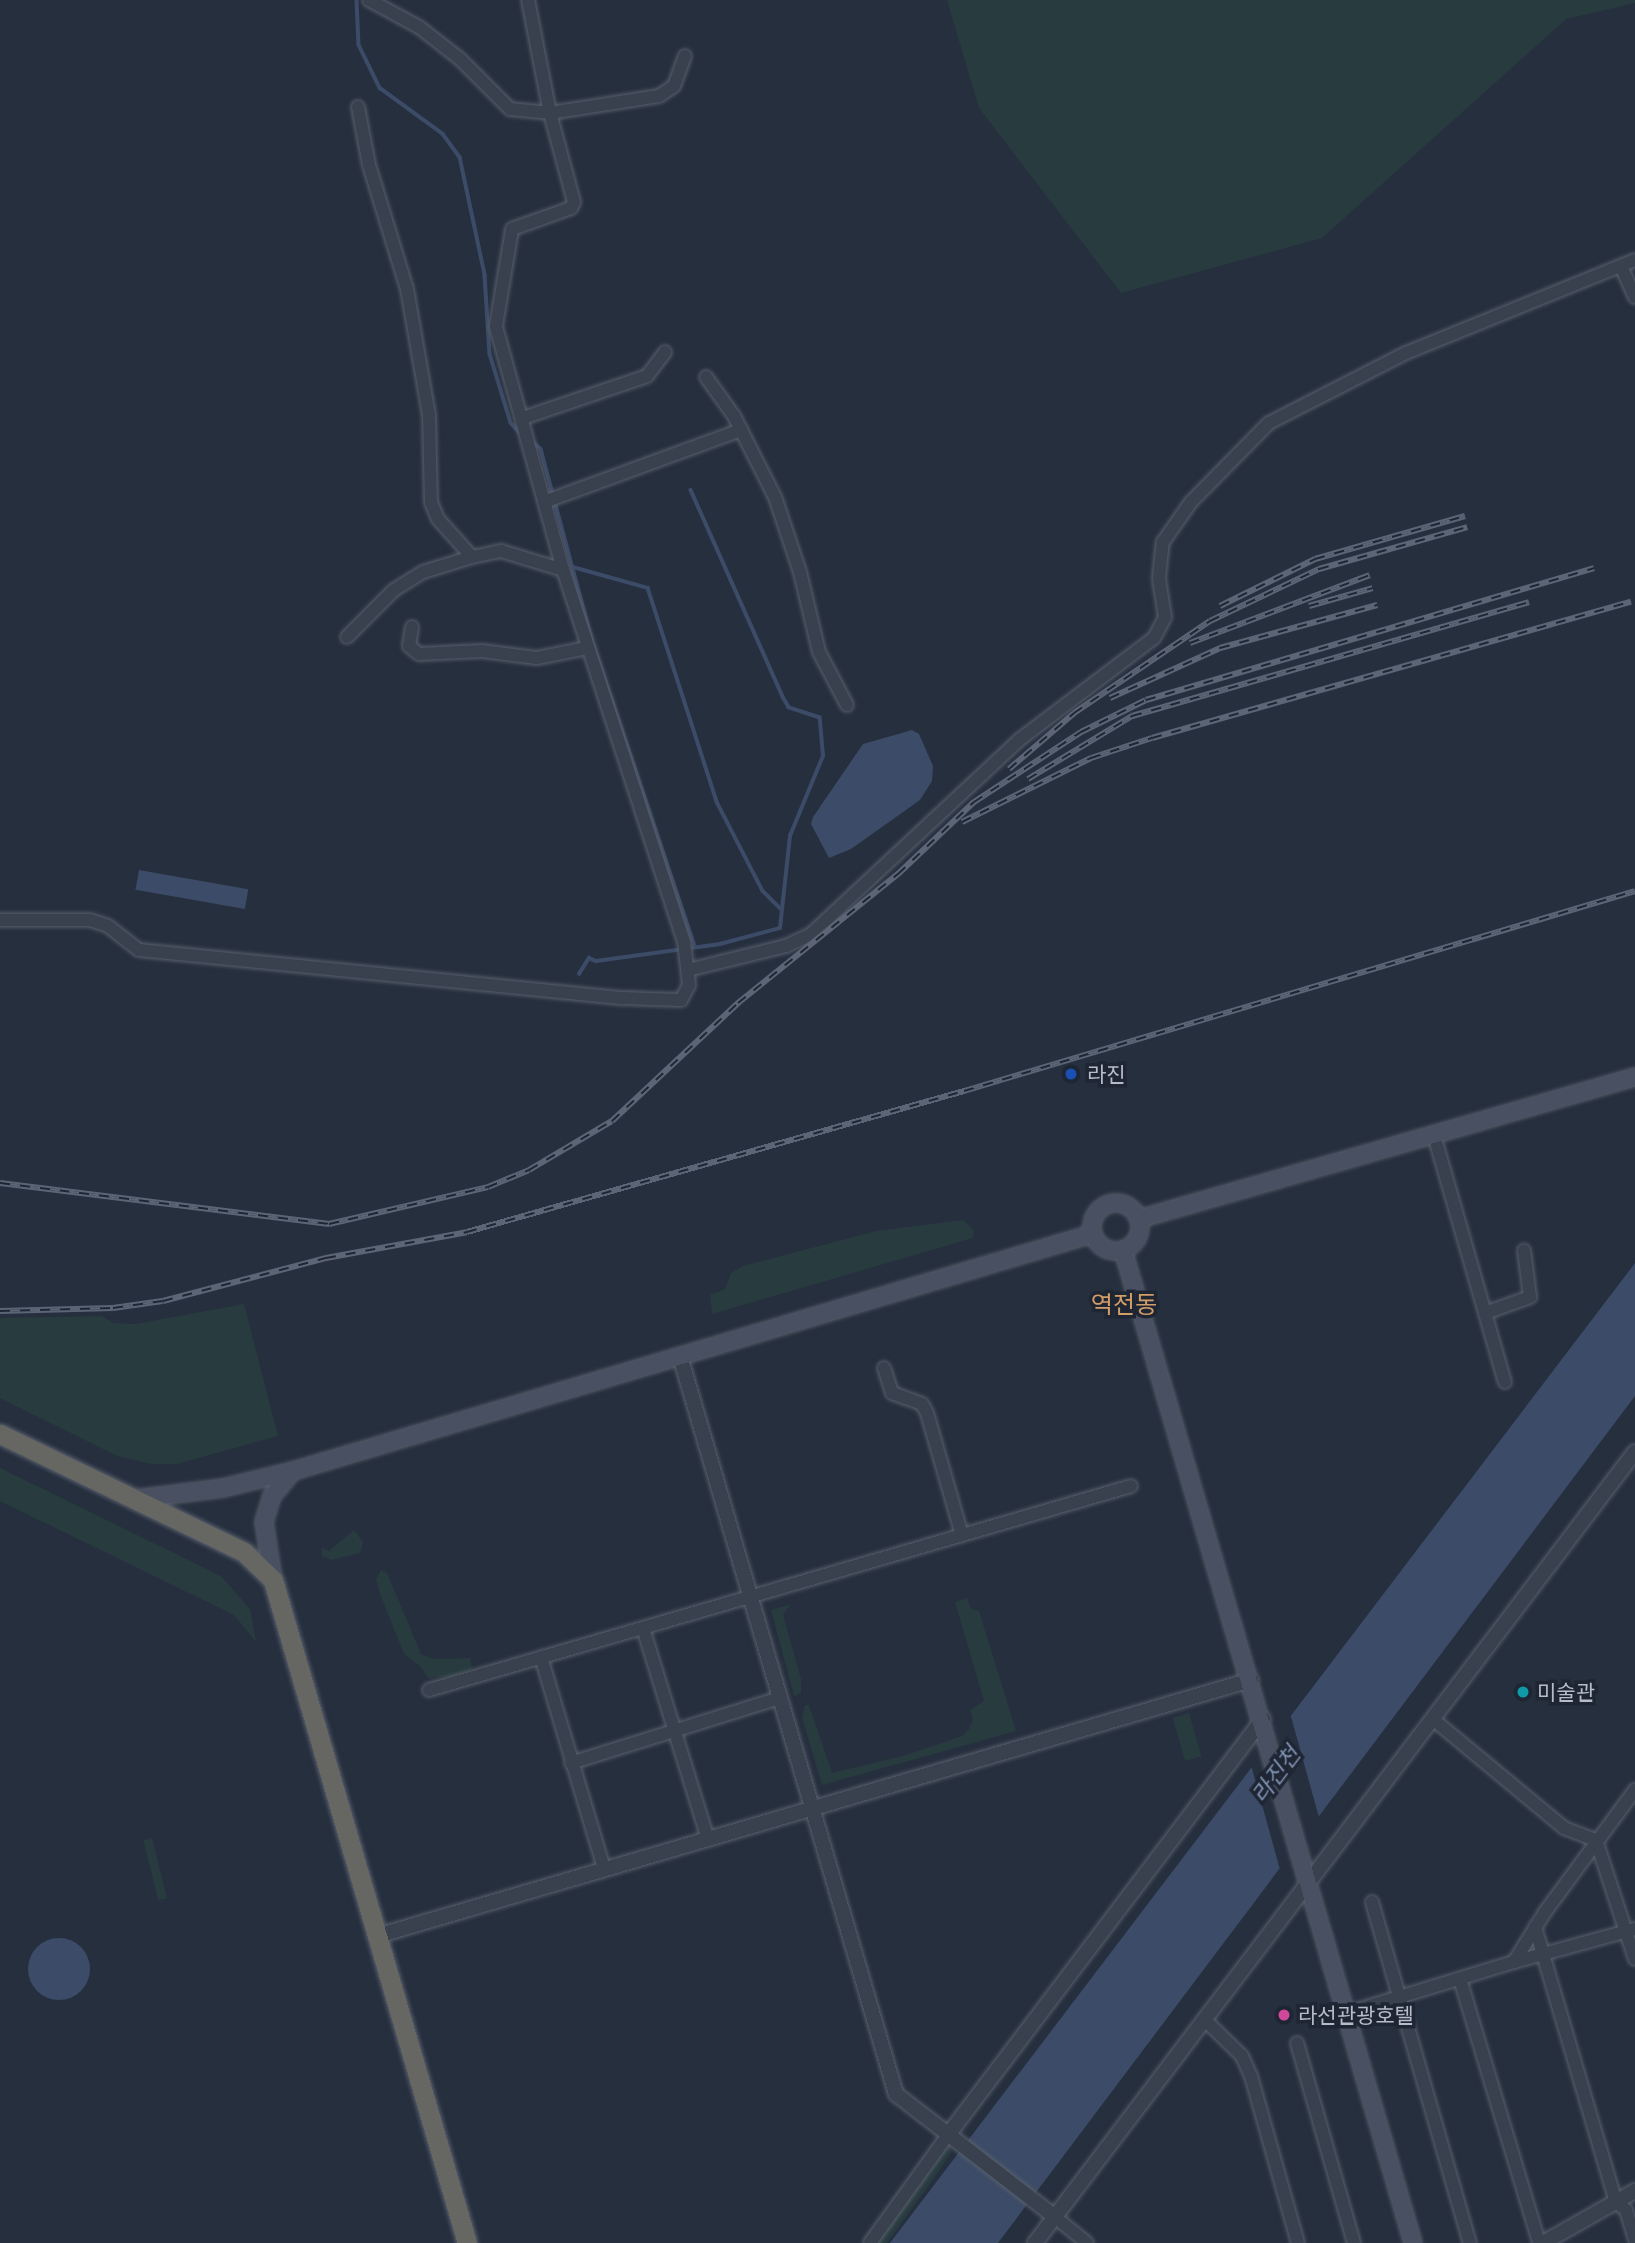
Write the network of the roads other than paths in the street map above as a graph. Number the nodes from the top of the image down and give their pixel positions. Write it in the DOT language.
graph roads {
  1 [pos="369,0"];
  2 [pos="528,0"];
  3 [pos="685,56"];
  4 [pos="358,107"];
  5 [pos="550,113"];
  6 [pos="1635,260"];
  7 [pos="1621,266"];
  8 [pos="1635,297"];
  9 [pos="665,352"];
  10 [pos="706,377"];
  11 [pos="523,418"];
  12 [pos="741,430"];
  13 [pos="544,502"];
  14 [pos="472,557"];
  15 [pos="563,570"];
  16 [pos="412,627"];
  17 [pos="347,637"];
  18 [pos="587,648"];
  19 [pos="847,705"];
  20 [pos="0,920"];
  21 [pos="688,970"];
  22 [pos="1635,1077"];
  23 [pos="1434,1135"];
  24 [pos="1139,1219"];
  25 [pos="1093,1234"];
  26 [pos="1124,1250"];
  27 [pos="1524,1250"];
  28 [pos="1485,1312"];
  29 [pos="680,1356"];
  30 [pos="884,1368"];
  31 [pos="1505,1382"];
  32 [pos="0,1434"];
  33 [pos="1635,1452"];
  34 [pos="293,1471"];
  35 [pos="1131,1486"];
  36 [pos="136,1499"];
  37 [pos="962,1535"];
  38 [pos="273,1580"];
  39 [pos="751,1596"];
  40 [pos="643,1628"];
  41 [pos="541,1657"];
  42 [pos="1251,1680"];
  43 [pos="429,1690"];
  44 [pos="780,1698"];
  45 [pos="1263,1719"];
  46 [pos="1434,1720"];
  47 [pos="673,1731"];
  48 [pos="571,1763"];
  49 [pos="1635,1790"];
  50 [pos="813,1808"];
  51 [pos="708,1839"];
  52 [pos="1597,1840"];
  53 [pos="604,1869"];
  54 [pos="1311,1882"];
  55 [pos="1372,1902"];
  56 [pos="1535,1927"];
  57 [pos="1631,1930"];
  58 [pos="377,1936"];
  59 [pos="1542,1954"];
  60 [pos="1635,1959"];
  61 [pos="1514,1962"];
  62 [pos="1460,1979"];
  63 [pos="1399,1998"];
  64 [pos="1347,2014"];
  65 [pos="1204,2019"];
  66 [pos="1297,2043"];
  67 [pos="948,2136"];
  68 [pos="1635,2191"];
  69 [pos="1616,2202"];
  70 [pos="1055,2217"];
  71 [pos="1634,2239"];
  72 [pos="467,2243"];
  73 [pos="870,2243"];
  74 [pos="1035,2243"];
  75 [pos="1087,2243"];
  76 [pos="1298,2243"];
  77 [pos="1354,2243"];
  78 [pos="1413,2243"];
  79 [pos="1470,2243"];
  80 [pos="1541,2243"];
  1 -- 5 [label="street"];
  2 -- 5 [label="street"];
  3 -- 5 [label="street"];
  4 -- 14 [label="street"];
  5 -- 11 [label="street"];
  6 -- 7 [label="street"];
  7 -- 8 [label="street"];
  7 -- 21 [label="street"];
  9 -- 11 [label="street"];
  10 -- 12 [label="street"];
  11 -- 13 [label="street"];
  12 -- 13 [label="street"];
  12 -- 19 [label="street"];
  13 -- 15 [label="street"];
  14 -- 15 [label="street"];
  14 -- 17 [label="street"];
  15 -- 18 [label="street"];
  16 -- 18 [label="street"];
  18 -- 21 [label="street"];
  20 -- 21 [label="street"];
  22 -- 23 [label="main road"];
  23 -- 24 [label="main road"];
  23 -- 28 [label="street"];
  24 -- 25 [label="main road"];
  24 -- 26 [label="main road"];
  25 -- 26 [label="main road"];
  25 -- 29 [label="main road"];
  26 -- 42 [label="main road"];
  27 -- 28 [label="street"];
  28 -- 31 [label="street"];
  29 -- 34 [label="main road"];
  29 -- 39 [label="street"];
  30 -- 37 [label="street"];
  32 -- 36 [label="highway"];
  33 -- 46 [label="street"];
  34 -- 36 [label="main road"];
  34 -- 38 [label="main road"];
  35 -- 37 [label="street"];
  36 -- 38 [label="highway"];
  37 -- 39 [label="street"];
  38 -- 58 [label="highway"];
  39 -- 40 [label="street"];
  39 -- 44 [label="street"];
  40 -- 41 [label="street"];
  40 -- 47 [label="street"];
  41 -- 43 [label="street"];
  41 -- 48 [label="street"];
  42 -- 45 [label="main road"];
  42 -- 50 [label="street"];
  44 -- 47 [label="street"];
  44 -- 50 [label="street"];
  45 -- 54 [label="main road"];
  45 -- 67 [label="street"];
  46 -- 52 [label="street"];
  46 -- 54 [label="street"];
  47 -- 48 [label="street"];
  47 -- 51 [label="street"];
  48 -- 53 [label="street"];
  49 -- 52 [label="street"];
  50 -- 51 [label="street"];
  50 -- 67 [label="street"];
  51 -- 53 [label="street"];
  52 -- 56 [label="street"];
  52 -- 57 [label="street"];
  53 -- 58 [label="street"];
  54 -- 64 [label="main road"];
  54 -- 65 [label="street"];
  55 -- 63 [label="street"];
  56 -- 59 [label="street"];
  56 -- 61 [label="street"];
  57 -- 59 [label="street"];
  57 -- 60 [label="street"];
  58 -- 72 [label="highway"];
  59 -- 61 [label="street"];
  59 -- 69 [label="street"];
  61 -- 62 [label="street"];
  62 -- 63 [label="street"];
  62 -- 80 [label="street"];
  63 -- 64 [label="street"];
  63 -- 79 [label="street"];
  64 -- 78 [label="main road"];
  65 -- 70 [label="street"];
  65 -- 76 [label="street"];
  66 -- 77 [label="street"];
  67 -- 70 [label="street"];
  67 -- 73 [label="street"];
  68 -- 69 [label="street"];
  69 -- 71 [label="street"];
  69 -- 80 [label="street"];
  70 -- 74 [label="street"];
  70 -- 75 [label="street"];
}
